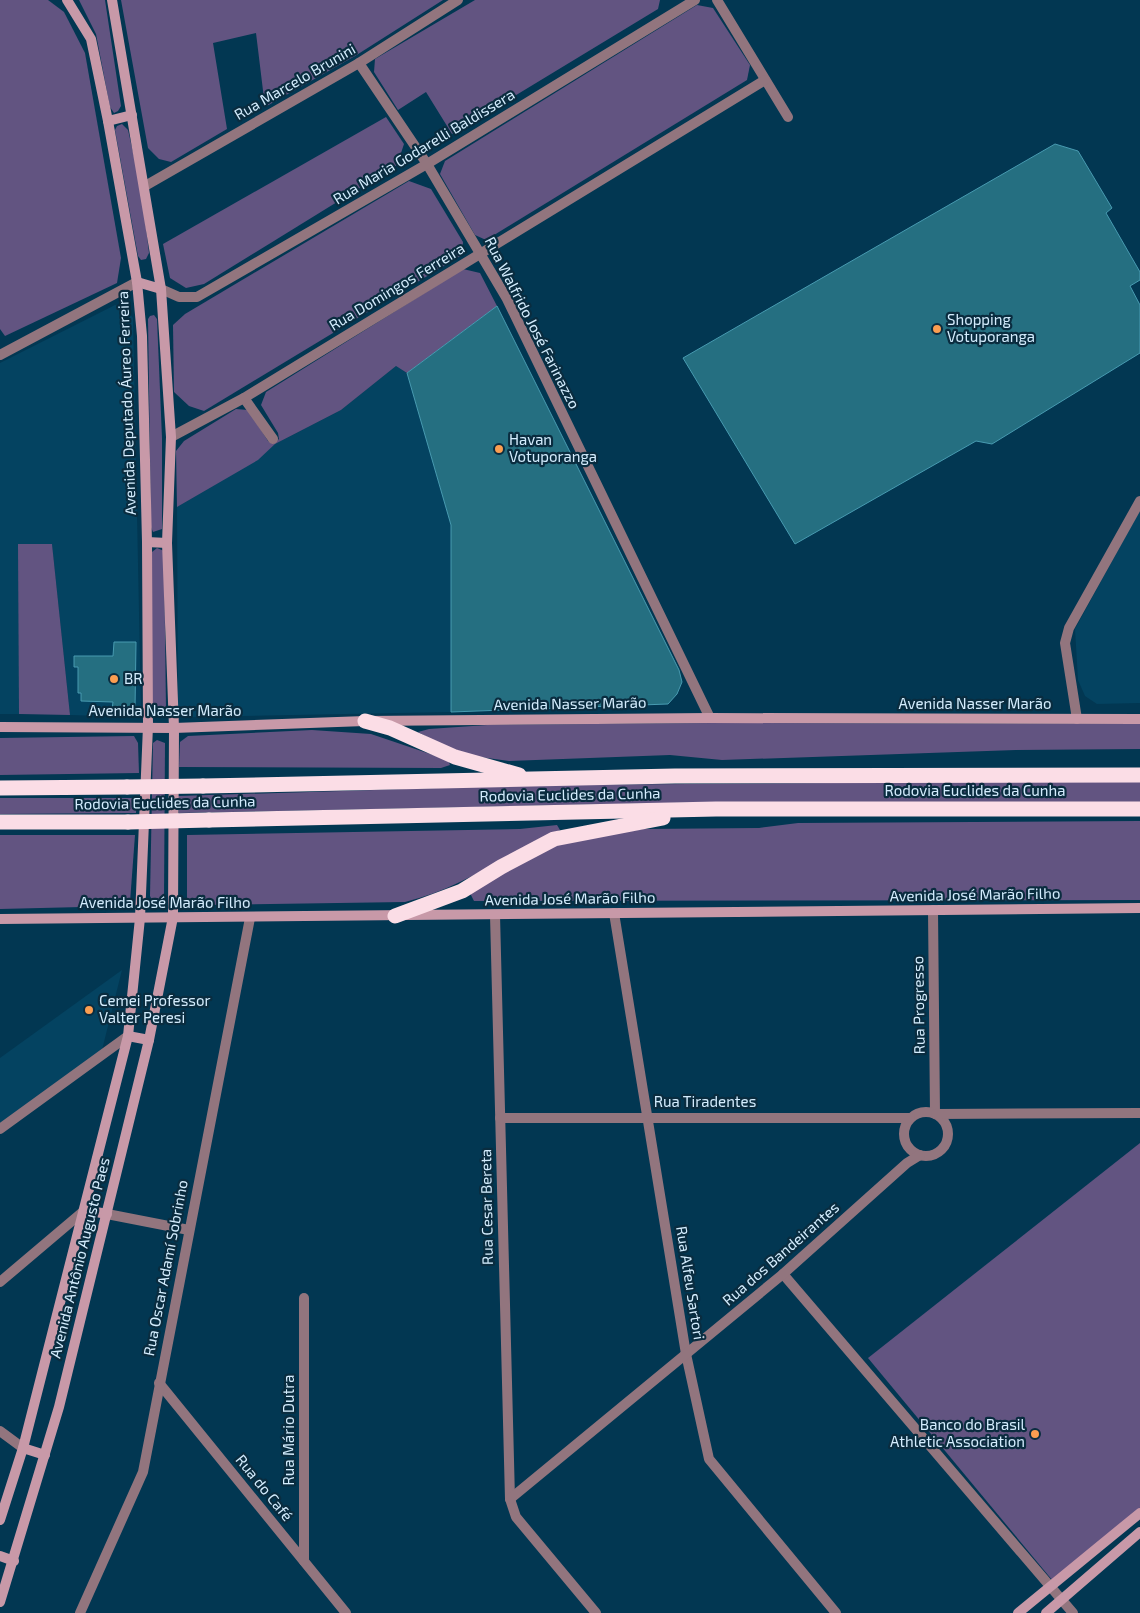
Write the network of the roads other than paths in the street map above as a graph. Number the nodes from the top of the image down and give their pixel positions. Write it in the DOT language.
graph roads {
  1 [pos="66,0"];
  2 [pos="112,0"];
  3 [pos="458,0"];
  4 [pos="696,0"];
  5 [pos="717,0"];
  6 [pos="359,63"];
  7 [pos="765,80"];
  8 [pos="132,115"];
  9 [pos="788,117"];
  10 [pos="108,120"];
  11 [pos="427,164"];
  12 [pos="144,186"];
  13 [pos="480,253"];
  14 [pos="137,282"];
  15 [pos="161,289"];
  16 [pos="0,355"];
  17 [pos="244,398"];
  18 [pos="171,437"];
  19 [pos="272,439"];
  20 [pos="1140,501"];
  21 [pos="147,542"];
  22 [pos="167,542"];
  23 [pos="710,718"];
  24 [pos="1077,719"];
  25 [pos="1140,719"];
  26 [pos="365,721"];
  27 [pos="148,726"];
  28 [pos="0,727"];
  29 [pos="174,728"];
  30 [pos="1140,775"];
  31 [pos="535,779"];
  32 [pos="0,788"];
  33 [pos="716,809"];
  34 [pos="1140,809"];
  35 [pos="0,822"];
  36 [pos="1140,908"];
  37 [pos="932,910"];
  38 [pos="614,913"];
  39 [pos="494,915"];
  40 [pos="395,916"];
  41 [pos="173,917"];
  42 [pos="140,918"];
  43 [pos="250,918"];
  44 [pos="0,919"];
  45 [pos="128,1036"];
  46 [pos="149,1040"];
  47 [pos="1140,1112"];
  48 [pos="932,1113"];
  49 [pos="649,1117"];
  50 [pos="500,1118"];
  51 [pos="910,1118"];
  52 [pos="0,1129"];
  53 [pos="908,1147"];
  54 [pos="920,1155"];
  55 [pos="907,1164"];
  56 [pos="85,1210"];
  57 [pos="107,1214"];
  58 [pos="189,1230"];
  59 [pos="784,1274"];
  60 [pos="0,1282"];
  61 [pos="304,1298"];
  62 [pos="686,1354"];
  63 [pos="159,1383"];
  64 [pos="0,1431"];
  65 [pos="23,1448"];
  66 [pos="45,1455"];
  67 [pos="510,1499"];
  68 [pos="1140,1513"];
  69 [pos="0,1520"];
  70 [pos="1140,1532"];
  71 [pos="0,1556"];
  72 [pos="14,1561"];
  73 [pos="304,1561"];
  74 [pos="1050,1587"];
  75 [pos="1061,1599"];
  76 [pos="0,1602"];
  77 [pos="80,1613"];
  78 [pos="346,1613"];
  79 [pos="596,1613"];
  80 [pos="836,1613"];
  81 [pos="1018,1613"];
  82 [pos="1046,1613"];
  83 [pos="1073,1613"];
  1 -- 10 [label="main road, Avenida Deputado Áureo Ferreira"];
  2 -- 8 [label="main road"];
  3 -- 6 [label="street, Rua Marcelo Brunini"];
  4 -- 11 [label="street, Rua Maria Godarelli Baldissera"];
  5 -- 7 [label="street"];
  6 -- 11 [label="street, Rua Walfrido José Farinazzo"];
  6 -- 12 [label="street, Rua Marcelo Brunini"];
  7 -- 9 [label="street"];
  7 -- 13 [label="street, Rua Domingos Ferreira"];
  8 -- 10 [label="main road"];
  8 -- 12 [label="main road"];
  10 -- 14 [label="main road, Avenida Deputado Áureo Ferreira"];
  11 -- 13 [label="street, Rua Walfrido José Farinazzo"];
  11 -- 15 [label="street, Rua Maria Godarelli Baldissera"];
  12 -- 15 [label="main road"];
  13 -- 17 [label="street, Rua Domingos Ferreira"];
  13 -- 23 [label="street, Rua Walfrido José Farinazzo"];
  14 -- 15 [label="main road"];
  14 -- 16 [label="street"];
  14 -- 21 [label="main road, Avenida Deputado Áureo Ferreira"];
  15 -- 18 [label="main road"];
  17 -- 18 [label="street, Rua Domingos Ferreira"];
  17 -- 19 [label="street"];
  18 -- 22 [label="main road"];
  20 -- 24 [label="street"];
  21 -- 22 [label="main road"];
  21 -- 27 [label="main road, Avenida Deputado Áureo Ferreira"];
  22 -- 29 [label="main road"];
  23 -- 24 [label="main road, Avenida Nasser Marão"];
  23 -- 26 [label="main road, Avenida Nasser Marão"];
  24 -- 25 [label="main road, Avenida Nasser Marão"];
  26 -- 29 [label="main road, Avenida Nasser Marão"];
  26 -- 31 [label="highway"];
  27 -- 28 [label="main road, Avenida Nasser Marão"];
  27 -- 29 [label="main road, Avenida Nasser Marão"];
  27 -- 42 [label="main road, Avenida Deputado Áureo Ferreira"];
  29 -- 41 [label="main road, Avenida Antônio Augusto Paes"];
  30 -- 31 [label="highway, Rodovia Euclides da Cunha"];
  31 -- 32 [label="highway, Rodovia Euclides da Cunha, bridge"];
  33 -- 34 [label="highway, Rodovia Euclides da Cunha"];
  33 -- 35 [label="highway, Rodovia Euclides da Cunha, bridge"];
  33 -- 40 [label="highway"];
  36 -- 37 [label="main road, Avenida José Marão Filho"];
  37 -- 38 [label="main road, Avenida José Marão Filho"];
  37 -- 48 [label="street, Rua Progresso"];
  38 -- 39 [label="main road, Avenida José Marão Filho"];
  38 -- 49 [label="street, Rua Alfeu Sartori"];
  39 -- 40 [label="main road, Avenida José Marão Filho"];
  39 -- 50 [label="street, Rua Cesar Bereta"];
  40 -- 43 [label="main road, Avenida José Marão Filho"];
  41 -- 42 [label="main road, Avenida José Marão Filho"];
  41 -- 43 [label="main road, Avenida José Marão Filho"];
  41 -- 46 [label="main road, Avenida Antônio Augusto Paes"];
  42 -- 44 [label="main road, Avenida José Marão Filho"];
  42 -- 45 [label="main road, Avenida Antônio Augusto Paes"];
  43 -- 58 [label="street, Rua Oscar Adamí Sobrinho"];
  45 -- 46 [label="main road"];
  45 -- 52 [label="street"];
  45 -- 56 [label="main road, Avenida Antônio Augusto Paes"];
  46 -- 57 [label="main road, Avenida Antônio Augusto Paes"];
  47 -- 48 [label="street"];
  48 -- 51 [label="street"];
  48 -- 54 [label="street"];
  49 -- 50 [label="street, Rua Tiradentes"];
  49 -- 51 [label="street, Rua Tiradentes"];
  49 -- 62 [label="street, Rua Alfeu Sartori"];
  50 -- 67 [label="street, Rua Cesar Bereta"];
  51 -- 53 [label="street"];
  53 -- 54 [label="street"];
  53 -- 55 [label="street"];
  54 -- 55 [label="street, Rua dos Bandeirantes"];
  55 -- 59 [label="street, Rua dos Bandeirantes"];
  56 -- 57 [label="main road"];
  56 -- 60 [label="street"];
  56 -- 65 [label="main road, Avenida Antônio Augusto Paes"];
  57 -- 58 [label="street"];
  57 -- 66 [label="main road, Avenida Antônio Augusto Paes"];
  58 -- 63 [label="street, Rua Oscar Adamí Sobrinho"];
  59 -- 62 [label="street, Rua dos Bandeirantes"];
  59 -- 74 [label="street"];
  61 -- 73 [label="street, Rua Mário Dutra"];
  62 -- 67 [label="street, Rua dos Bandeirantes"];
  62 -- 80 [label="street, Rua Alfeu Sartori"];
  63 -- 73 [label="street, Rua do Café"];
  63 -- 77 [label="street, Rua Oscar Adamí Sobrinho"];
  64 -- 65 [label="street"];
  65 -- 66 [label="main road"];
  65 -- 69 [label="main road, Avenida Antônio Augusto Paes"];
  66 -- 72 [label="main road, Avenida Antônio Augusto Paes"];
  67 -- 79 [label="street"];
  68 -- 74 [label="main road"];
  70 -- 75 [label="main road"];
  71 -- 72 [label="main road"];
  72 -- 76 [label="main road, Avenida Antônio Augusto Paes"];
  73 -- 78 [label="street, Rua do Café"];
  74 -- 75 [label="street"];
  74 -- 81 [label="main road"];
  75 -- 82 [label="main road"];
  75 -- 83 [label="street"];
}
